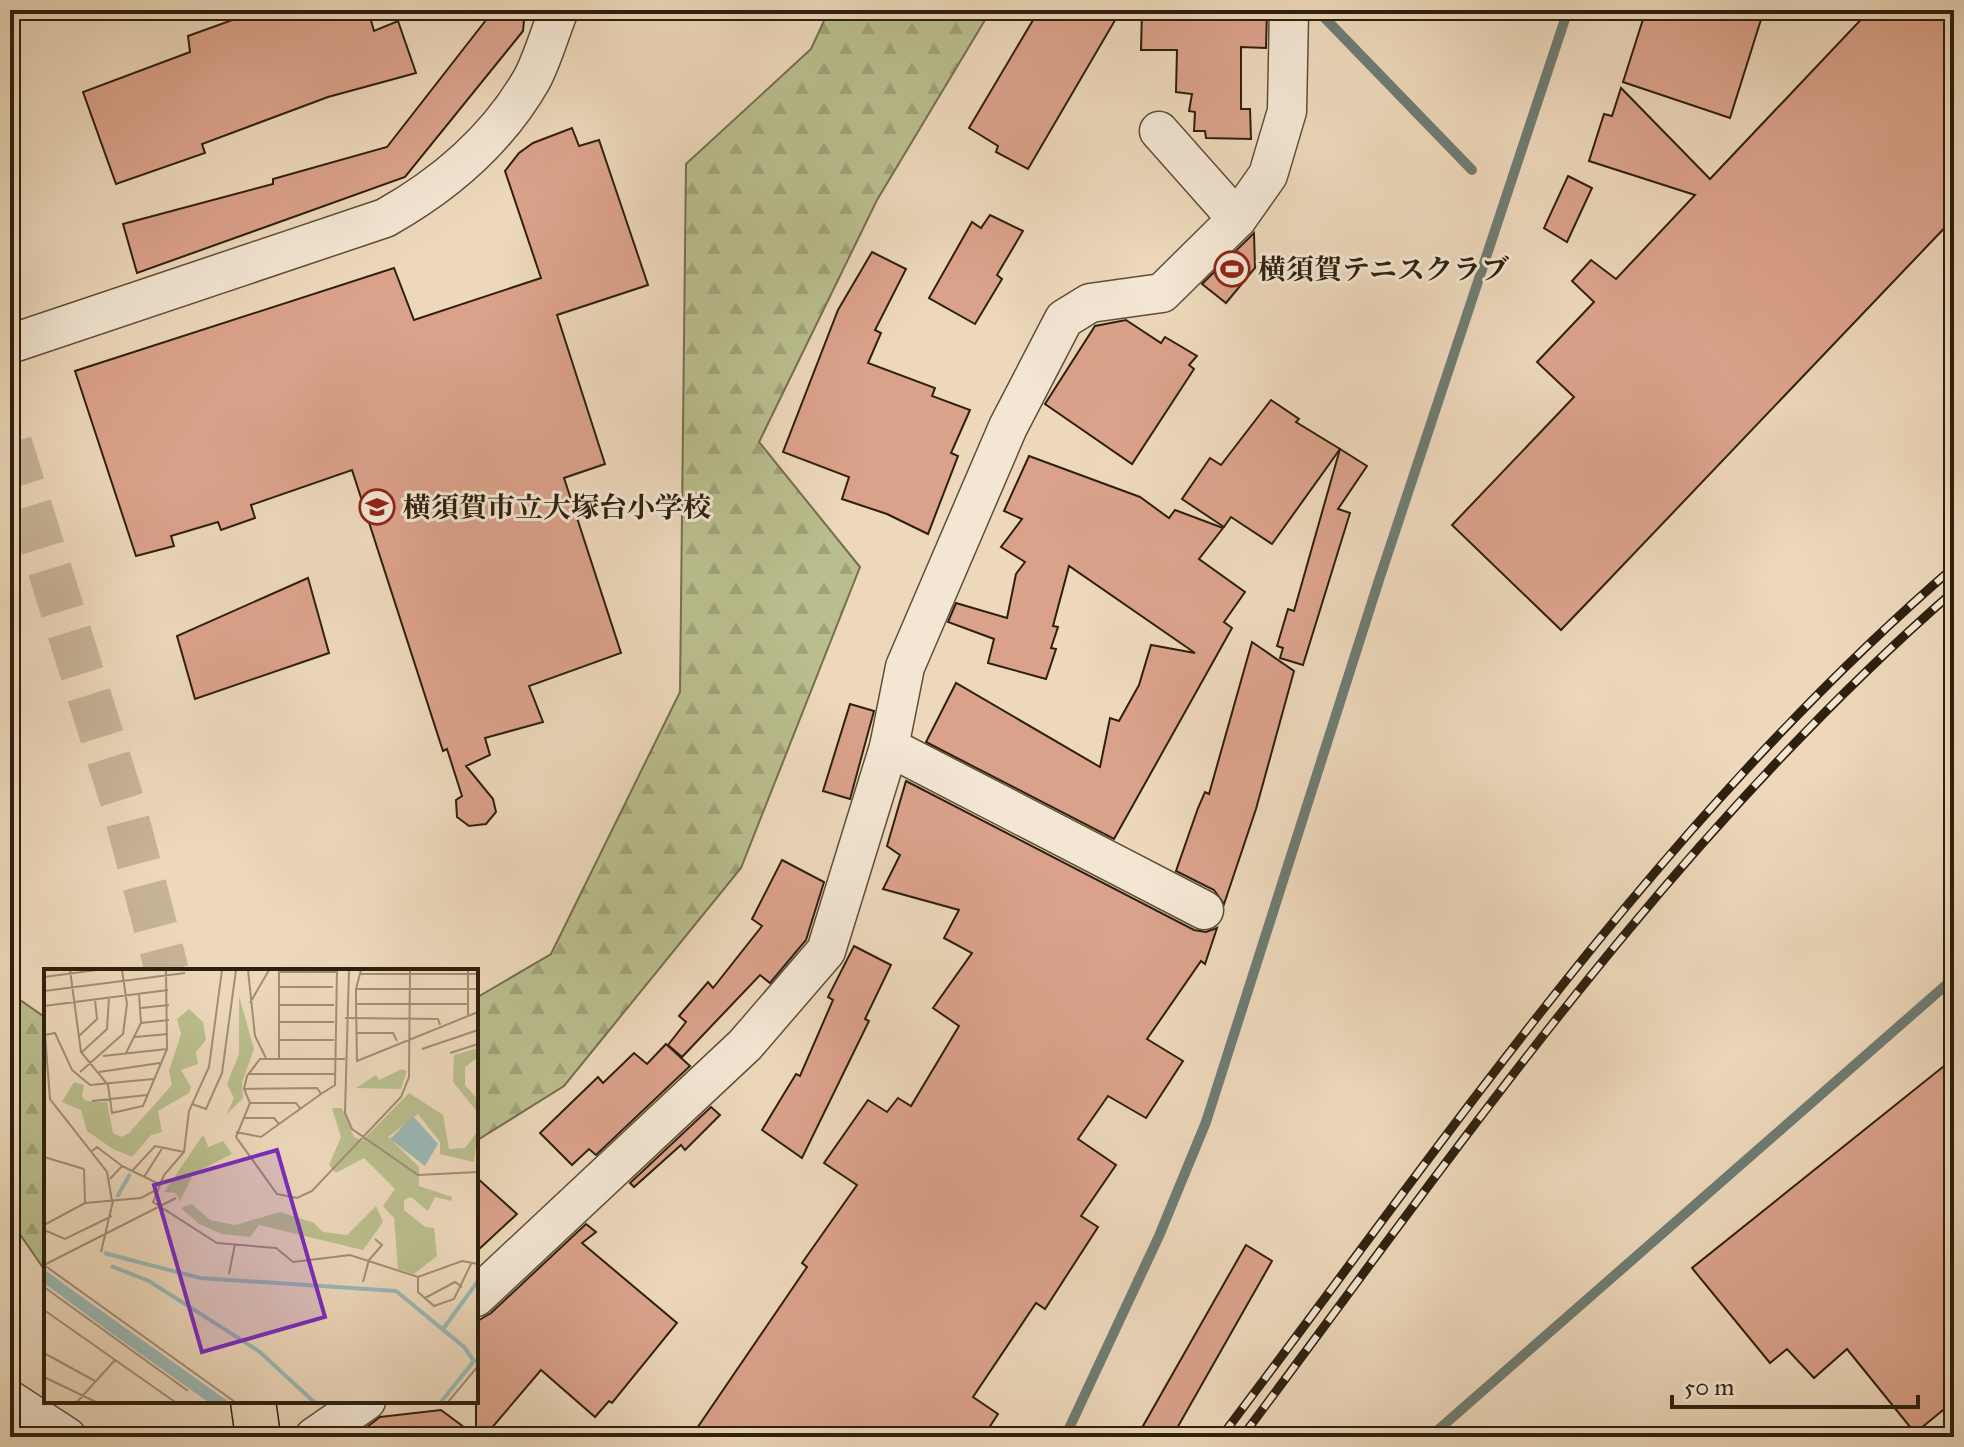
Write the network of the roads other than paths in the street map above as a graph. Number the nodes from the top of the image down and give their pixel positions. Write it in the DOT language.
graph roads {
  1 [pos="559,10"];
  2 [pos="1289,10"];
  3 [pos="1159,131"];
  4 [pos="1237,219"];
  5 [pos="10,344"];
  6 [pos="889,747"];
  7 [pos="1204,910"];
  8 [pos="478,1295"];
  9 [pos="10,1400"];
  10 [pos="230,1403"];
  11 [pos="253,1403"];
  12 [pos="363,1403"];
  13 [pos="59,1434"];
  14 [pos="235,1437"];
  15 [pos="258,1437"];
  16 [pos="314,1437"];
  1 -- 5 [label="street"];
  2 -- 4 [label="street"];
  3 -- 4 [label="street"];
  4 -- 6 [label="street"];
  6 -- 7 [label="street"];
  6 -- 8 [label="street"];
  9 -- 13 [label="street"];
  10 -- 14 [label="highway"];
  11 -- 15 [label="highway"];
  12 -- 16 [label="street"];
}
